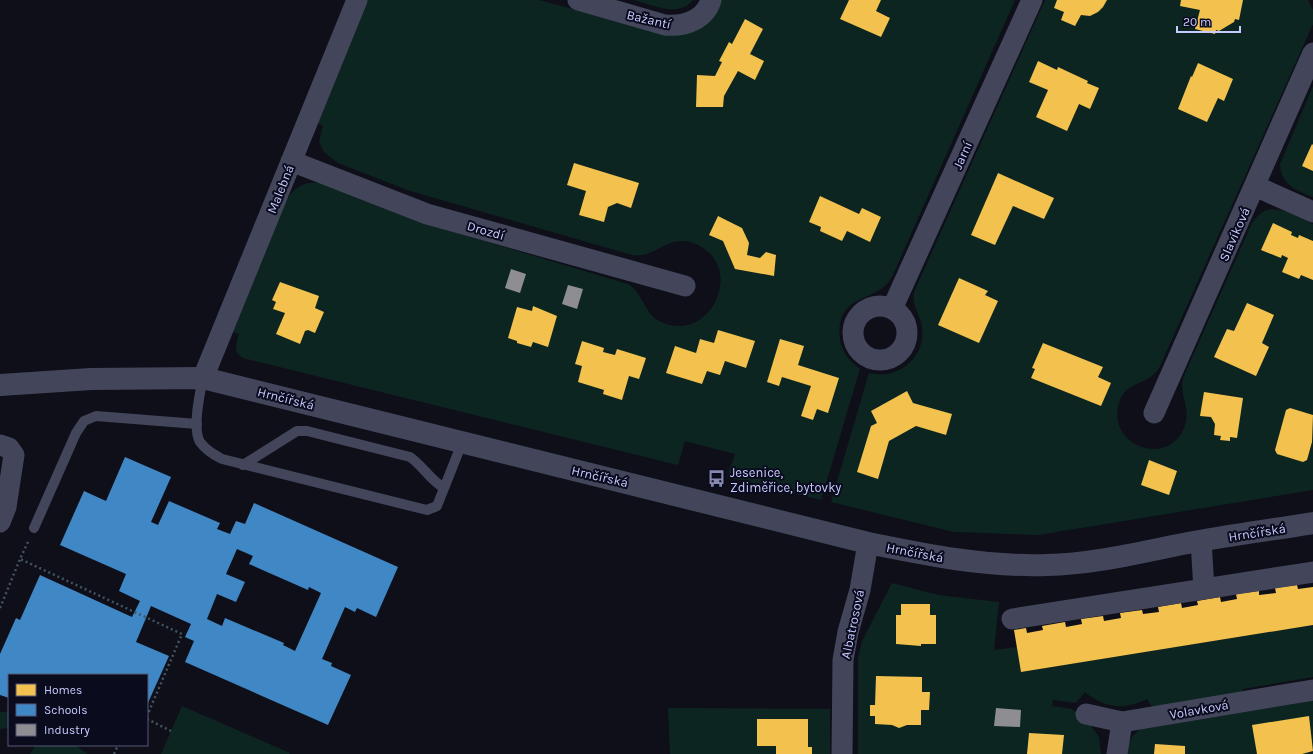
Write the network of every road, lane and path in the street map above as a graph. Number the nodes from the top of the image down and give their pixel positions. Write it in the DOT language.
graph roads {
  1 [pos="357,0"];
  2 [pos="578,0"];
  3 [pos="711,0"];
  4 [pos="1032,0"];
  5 [pos="1313,53"];
  6 [pos="291,161"];
  7 [pos="1255,186"];
  8 [pos="1313,212"];
  9 [pos="686,286"];
  10 [pos="892,309"];
  11 [pos="204,378"];
  12 [pos="0,385"];
  13 [pos="1154,413"];
  14 [pos="197,424"];
  15 [pos="462,443"];
  16 [pos="0,445"];
  17 [pos="243,465"];
  18 [pos="444,488"];
  19 [pos="0,522"];
  20 [pos="1313,523"];
  21 [pos="34,528"];
  22 [pos="1201,541"];
  23 [pos="868,543"];
  24 [pos="20,559"];
  25 [pos="1313,572"];
  26 [pos="1204,589"];
  27 [pos="0,608"];
  28 [pos="1012,619"];
  29 [pos="1313,690"];
  30 [pos="148,714"];
  31 [pos="1086,714"];
  32 [pos="148,720"];
  33 [pos="1122,722"];
  34 [pos="171,731"];
  35 [pos="842,754"];
  36 [pos="1117,754"];
  1 -- 6 [label="street, Malebná"];
  2 -- 3 [label="street, Bažantí"];
  4 -- 10 [label="street, Jarní"];
  5 -- 7 [label="street, Slavíková"];
  6 -- 9 [label="street, Drozdí"];
  6 -- 11 [label="street, Malebná"];
  7 -- 8 [label="street"];
  7 -- 13 [label="street, Slavíková"];
  11 -- 12 [label="street, Hrnčířská"];
  11 -- 14 [label="lane"];
  11 -- 15 [label="street, Hrnčířská"];
  14 -- 17 [label="lane"];
  14 -- 21 [label="lane"];
  15 -- 18 [label="lane"];
  15 -- 23 [label="street, Hrnčířská"];
  16 -- 19 [label="street"];
  17 -- 18 [label="lane"];
  17 -- 18 [label="lane"];
  20 -- 22 [label="street, Hrnčířská"];
  21 -- 24 [label="path"];
  22 -- 23 [label="street, Hrnčířská"];
  22 -- 26 [label="street"];
  23 -- 35 [label="street, Albatrosová"];
  24 -- 27 [label="path"];
  24 -- 30 [label="path"];
  25 -- 26 [label="street"];
  26 -- 28 [label="street"];
  29 -- 33 [label="street, Volavková"];
  31 -- 33 [label="street, Volavková"];
  32 -- 34 [label="path"];
  33 -- 36 [label="street"];
}
